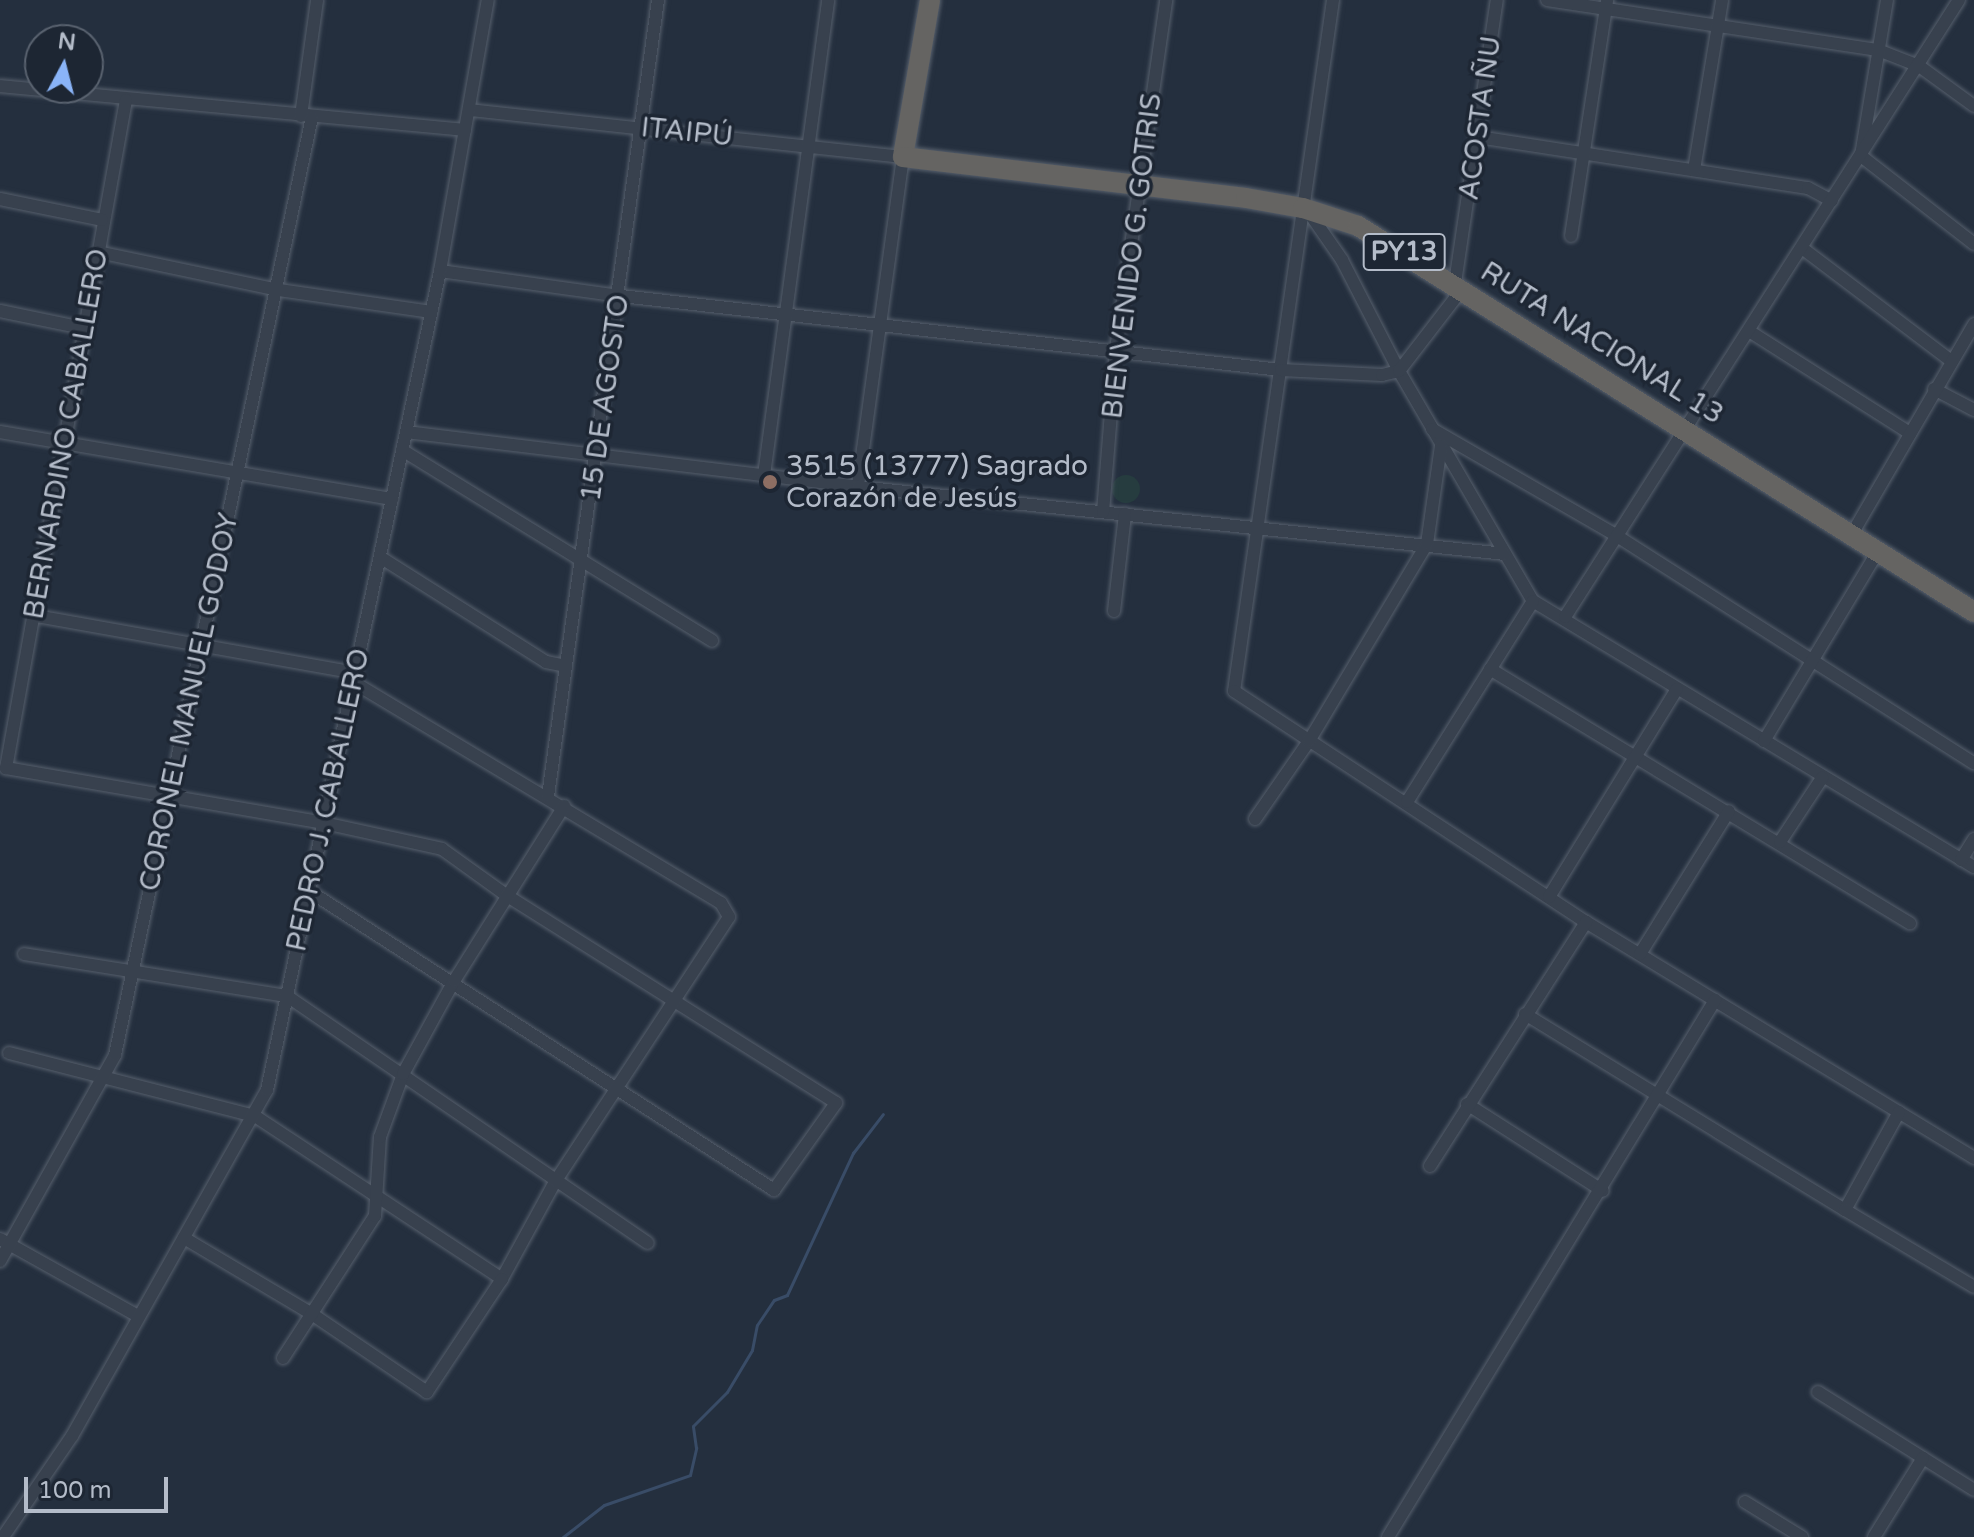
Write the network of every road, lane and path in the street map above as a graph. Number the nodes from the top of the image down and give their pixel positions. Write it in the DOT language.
graph roads {
  1 [pos="317,0"];
  2 [pos="488,0"];
  3 [pos="658,0"];
  4 [pos="828,0"];
  5 [pos="930,0"];
  6 [pos="1166,0"];
  7 [pos="1333,0"];
  8 [pos="1497,0"];
  9 [pos="1547,0"];
  10 [pos="1722,0"];
  11 [pos="1887,0"];
  12 [pos="1959,0"];
  13 [pos="1606,4"];
  14 [pos="1718,25"];
  15 [pos="1878,50"];
  16 [pos="1919,66"];
  17 [pos="0,86"];
  18 [pos="126,100"];
  19 [pos="1974,106"];
  20 [pos="470,110"];
  21 [pos="306,117"];
  22 [pos="641,128"];
  23 [pos="465,130"];
  24 [pos="1478,137"];
  25 [pos="807,145"];
  26 [pos="1588,153"];
  27 [pos="1861,156"];
  28 [pos="903,157"];
  29 [pos="1694,170"];
  30 [pos="1138,183"];
  31 [pos="0,199"];
  32 [pos="1832,201"];
  33 [pos="1305,208"];
  34 [pos="102,220"];
  35 [pos="1571,236"];
  36 [pos="1974,244"];
  37 [pos="1802,248"];
  38 [pos="98,252"];
  39 [pos="440,271"];
  40 [pos="1459,286"];
  41 [pos="279,290"];
  42 [pos="621,296"];
  43 [pos="0,311"];
  44 [pos="431,312"];
  45 [pos="785,314"];
  46 [pos="881,324"];
  47 [pos="1974,324"];
  48 [pos="83,328"];
  49 [pos="1749,331"];
  50 [pos="1116,349"];
  51 [pos="1950,360"];
  52 [pos="1281,370"];
  53 [pos="1399,371"];
  54 [pos="1934,389"];
  55 [pos="1974,410"];
  56 [pos="1431,428"];
  57 [pos="1687,429"];
  58 [pos="0,432"];
  59 [pos="406,432"];
  60 [pos="1910,433"];
  61 [pos="64,443"];
  62 [pos="1441,446"];
  63 [pos="402,450"];
  64 [pos="596,455"];
  65 [pos="236,474"];
  66 [pos="764,475"];
  67 [pos="858,487"];
  68 [pos="392,499"];
  69 [pos="1103,512"];
  70 [pos="1125,514"];
  71 [pos="1255,528"];
  72 [pos="1852,534"];
  73 [pos="1617,536"];
  74 [pos="1427,544"];
  75 [pos="1878,551"];
  76 [pos="1505,554"];
  77 [pos="380,557"];
  78 [pos="581,561"];
  79 [pos="1533,601"];
  80 [pos="1114,611"];
  81 [pos="1974,612"];
  82 [pos="36,616"];
  83 [pos="1565,617"];
  84 [pos="712,641"];
  85 [pos="201,645"];
  86 [pos="1812,662"];
  87 [pos="566,666"];
  88 [pos="1490,669"];
  89 [pos="354,678"];
  90 [pos="1677,689"];
  91 [pos="1309,741"];
  92 [pos="1764,741"];
  93 [pos="1637,754"];
  94 [pos="1974,763"];
  95 [pos="1822,778"];
  96 [pos="170,796"];
  97 [pos="548,796"];
  98 [pos="1407,802"];
  99 [pos="564,806"];
  100 [pos="1729,811"];
  101 [pos="1255,819"];
  102 [pos="324,823"];
  103 [pos="1974,839"];
  104 [pos="1780,842"];
  105 [pos="1961,860"];
  106 [pos="1974,867"];
  107 [pos="309,891"];
  108 [pos="506,895"];
  109 [pos="1549,897"];
  110 [pos="1586,922"];
  111 [pos="1910,923"];
  112 [pos="24,954"];
  113 [pos="1640,954"];
  114 [pos="134,971"];
  115 [pos="454,981"];
  116 [pos="287,996"];
  117 [pos="1715,1000"];
  118 [pos="674,1001"];
  119 [pos="1525,1014"];
  120 [pos="9,1053"];
  121 [pos="403,1074"];
  122 [pos="107,1075"];
  123 [pos="618,1087"];
  124 [pos="1658,1095"];
  125 [pos="1467,1104"];
  126 [pos="1899,1112"];
  127 [pos="255,1116"];
  128 [pos="1974,1158"];
  129 [pos="1430,1166"];
  130 [pos="555,1182"];
  131 [pos="1603,1191"];
  132 [pos="378,1196"];
  133 [pos="1845,1210"];
  134 [pos="184,1238"];
  135 [pos="5,1242"];
  136 [pos="648,1243"];
  137 [pos="0,1261"];
  138 [pos="502,1279"];
  139 [pos="1974,1287"];
  140 [pos="312,1314"];
  141 [pos="138,1316"];
  142 [pos="283,1358"];
  143 [pos="1818,1392"];
  144 [pos="1923,1458"];
  145 [pos="1974,1490"];
  146 [pos="1745,1502"];
  147 [pos="4,1529"];
  148 [pos="1388,1537"];
  149 [pos="1802,1537"];
  150 [pos="1874,1537"];
  1 -- 21 [label="street, CORONEL MANUEL GODOY"];
  2 -- 20 [label="street, PEDRO J. CABALLERO"];
  3 -- 22 [label="street, 15 DE AGOSTO"];
  4 -- 25 [label="street"];
  5 -- 28 [label="highway"];
  6 -- 30 [label="street, BIENVENIDO G. GOTRIS"];
  7 -- 33 [label="street"];
  8 -- 24 [label="street, ACOSTA ÑU"];
  9 -- 13 [label="street"];
  10 -- 14 [label="street"];
  11 -- 15 [label="street"];
  12 -- 16 [label="street"];
  13 -- 14 [label="street"];
  13 -- 26 [label="street"];
  14 -- 15 [label="street"];
  14 -- 29 [label="street"];
  15 -- 16 [label="street"];
  15 -- 27 [label="street"];
  16 -- 19 [label="street"];
  16 -- 27 [label="street"];
  17 -- 18 [label="street"];
  18 -- 21 [label="street"];
  18 -- 34 [label="street, BERNARDINO CABALLERO"];
  20 -- 22 [label="street, ITAIPÚ"];
  20 -- 23 [label="street, PEDRO J. CABALLERO"];
  21 -- 23 [label="street"];
  21 -- 41 [label="street, CORONEL MANUEL GODOY"];
  22 -- 25 [label="street, ITAIPÚ"];
  22 -- 42 [label="street, 15 DE AGOSTO"];
  23 -- 39 [label="street, PEDRO J. CABALLERO"];
  24 -- 26 [label="street"];
  24 -- 40 [label="street, ACOSTA ÑU"];
  25 -- 28 [label="street, ITAIPÚ"];
  25 -- 45 [label="street"];
  26 -- 29 [label="street"];
  26 -- 35 [label="street"];
  27 -- 32 [label="street"];
  27 -- 36 [label="street"];
  28 -- 30 [label="highway, RUTA NACIONAL 13 / PY13"];
  28 -- 46 [label="street"];
  29 -- 32 [label="street"];
  30 -- 33 [label="highway, RUTA NACIONAL 13 / PY13"];
  30 -- 50 [label="street, BIENVENIDO G. GOTRIS"];
  31 -- 34 [label="street"];
  32 -- 37 [label="street"];
  33 -- 40 [label="highway, RUTA NACIONAL 13 / PY13"];
  33 -- 52 [label="street"];
  33 -- 53 [label="street"];
  34 -- 38 [label="street, BERNARDINO CABALLERO"];
  37 -- 49 [label="street"];
  37 -- 51 [label="street"];
  38 -- 41 [label="street"];
  38 -- 48 [label="street, BERNARDINO CABALLERO"];
  39 -- 42 [label="street"];
  39 -- 44 [label="street, PEDRO J. CABALLERO"];
  40 -- 53 [label="street, ACOSTA ÑU"];
  40 -- 57 [label="highway, RUTA NACIONAL 13 / PY13"];
  41 -- 44 [label="street"];
  41 -- 65 [label="street, CORONEL MANUEL GODOY"];
  42 -- 45 [label="street"];
  42 -- 64 [label="street, 15 DE AGOSTO"];
  43 -- 48 [label="street"];
  44 -- 59 [label="street, PEDRO J. CABALLERO"];
  45 -- 46 [label="street"];
  45 -- 66 [label="street"];
  46 -- 50 [label="street"];
  46 -- 67 [label="street"];
  47 -- 51 [label="street"];
  48 -- 61 [label="street, BERNARDINO CABALLERO"];
  49 -- 57 [label="street"];
  49 -- 60 [label="street"];
  50 -- 52 [label="street"];
  50 -- 69 [label="street, BIENVENIDO G. GOTRIS"];
  51 -- 54 [label="street"];
  52 -- 53 [label="street"];
  52 -- 71 [label="street"];
  53 -- 56 [label="street"];
  54 -- 55 [label="street"];
  54 -- 60 [label="street"];
  56 -- 62 [label="street"];
  56 -- 73 [label="street"];
  57 -- 72 [label="highway, RUTA NACIONAL 13 / PY13"];
  57 -- 73 [label="street"];
  58 -- 61 [label="street"];
  59 -- 63 [label="street, PEDRO J. CABALLERO"];
  59 -- 64 [label="street"];
  60 -- 72 [label="street"];
  61 -- 65 [label="street"];
  61 -- 82 [label="street, BERNARDINO CABALLERO"];
  62 -- 74 [label="street"];
  62 -- 76 [label="street"];
  63 -- 68 [label="street, PEDRO J. CABALLERO"];
  63 -- 78 [label="street"];
  64 -- 66 [label="street"];
  64 -- 78 [label="street, 15 DE AGOSTO"];
  65 -- 68 [label="street"];
  65 -- 85 [label="street, CORONEL MANUEL GODOY"];
  66 -- 67 [label="street"];
  67 -- 69 [label="street"];
  68 -- 77 [label="street, PEDRO J. CABALLERO"];
  69 -- 70 [label="street"];
  70 -- 71 [label="street"];
  70 -- 80 [label="street"];
  71 -- 74 [label="street"];
  71 -- 91 [label="street"];
  72 -- 75 [label="highway, RUTA NACIONAL 13 / PY13"];
  73 -- 83 [label="street"];
  73 -- 86 [label="street"];
  74 -- 76 [label="street"];
  74 -- 91 [label="street"];
  75 -- 81 [label="highway, RUTA NACIONAL 13 / PY13"];
  75 -- 86 [label="street"];
  76 -- 79 [label="street"];
  77 -- 87 [label="street"];
  77 -- 89 [label="street, PEDRO J. CABALLERO"];
  78 -- 84 [label="street"];
  78 -- 87 [label="street, 15 DE AGOSTO"];
  79 -- 83 [label="street"];
  79 -- 88 [label="street"];
  82 -- 85 [label="street"];
  82 -- 96 [label="street, BERNARDINO CABALLERO"];
  83 -- 90 [label="street"];
  85 -- 89 [label="street"];
  85 -- 96 [label="street, CORONEL MANUEL GODOY"];
  86 -- 92 [label="street"];
  86 -- 94 [label="street"];
  87 -- 97 [label="street, 15 DE AGOSTO"];
  88 -- 93 [label="street"];
  88 -- 98 [label="street"];
  89 -- 97 [label="street"];
  89 -- 102 [label="street, PEDRO J. CABALLERO"];
  90 -- 92 [label="street"];
  90 -- 93 [label="street"];
  91 -- 98 [label="street"];
  91 -- 101 [label="street"];
  92 -- 95 [label="street"];
  93 -- 100 [label="street"];
  93 -- 109 [label="street"];
  95 -- 104 [label="street"];
  95 -- 105 [label="street"];
  96 -- 102 [label="street"];
  96 -- 114 [label="street, CORONEL MANUEL GODOY"];
  97 -- 99 [label="street"];
  98 -- 109 [label="street"];
  99 -- 108 [label="street"];
  99 -- 118 [label="street"];
  100 -- 104 [label="street"];
  100 -- 113 [label="street"];
  102 -- 107 [label="street, PEDRO J. CABALLERO"];
  102 -- 108 [label="street"];
  103 -- 105 [label="street"];
  104 -- 111 [label="street"];
  105 -- 106 [label="street"];
  107 -- 115 [label="street"];
  107 -- 116 [label="street, PEDRO J. CABALLERO"];
  108 -- 115 [label="street"];
  108 -- 118 [label="street"];
  109 -- 110 [label="street"];
  110 -- 113 [label="street"];
  110 -- 119 [label="street"];
  112 -- 114 [label="street"];
  113 -- 117 [label="street"];
  114 -- 116 [label="street"];
  114 -- 122 [label="street, CORONEL MANUEL GODOY"];
  115 -- 121 [label="street"];
  115 -- 123 [label="street"];
  116 -- 121 [label="street"];
  116 -- 127 [label="street, PEDRO J. CABALLERO"];
  117 -- 124 [label="street"];
  117 -- 126 [label="street"];
  118 -- 123 [label="street"];
  118 -- 123 [label="street"];
  119 -- 124 [label="street"];
  119 -- 125 [label="street"];
  120 -- 122 [label="street"];
  121 -- 130 [label="street"];
  121 -- 132 [label="street"];
  122 -- 127 [label="street"];
  122 -- 135 [label="street, CORONEL MANUEL GODOY"];
  123 -- 130 [label="street"];
  124 -- 131 [label="street"];
  124 -- 133 [label="street"];
  125 -- 129 [label="street"];
  125 -- 131 [label="street"];
  126 -- 128 [label="street"];
  126 -- 133 [label="street"];
  127 -- 132 [label="street"];
  127 -- 134 [label="street, PEDRO J. CABALLERO"];
  130 -- 136 [label="street"];
  130 -- 138 [label="street"];
  131 -- 148 [label="street"];
  132 -- 138 [label="street"];
  132 -- 140 [label="street"];
  133 -- 139 [label="street"];
  134 -- 140 [label="street"];
  134 -- 141 [label="street, PEDRO J. CABALLERO"];
  135 -- 137 [label="street, CORONEL MANUEL GODOY"];
  135 -- 141 [label="street"];
  138 -- 140 [label="street"];
  140 -- 142 [label="street"];
  141 -- 147 [label="street, PEDRO J. CABALLERO"];
  143 -- 144 [label="street"];
  144 -- 145 [label="street"];
  144 -- 150 [label="street"];
  146 -- 149 [label="street"];
}
